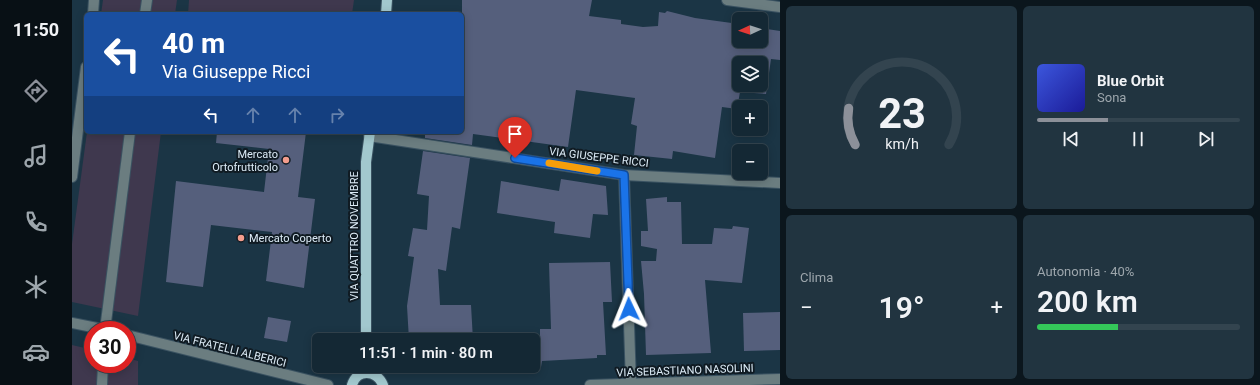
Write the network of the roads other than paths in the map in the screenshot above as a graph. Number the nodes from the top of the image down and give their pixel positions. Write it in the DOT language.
graph roads {
  1 [pos="94,0"];
  2 [pos="147,0"];
  3 [pos="388,0"];
  4 [pos="727,0"];
  5 [pos="780,7"];
  6 [pos="93,12"];
  7 [pos="145,12"];
  8 [pos="386,12"];
  9 [pos="84,83"];
  10 [pos="130,134"];
  11 [pos="370,134"];
  12 [pos="624,175"];
  13 [pos="72,177"];
  14 [pos="780,183"];
  15 [pos="107,321"];
  16 [pos="72,323"];
  17 [pos="84,325"];
  18 [pos="366,333"];
  19 [pos="136,337"];
  20 [pos="103,373"];
  21 [pos="361,373"];
  22 [pos="373,373"];
  23 [pos="775,381"];
  24 [pos="631,384"];
  25 [pos="102,385"];
  26 [pos="328,385"];
  27 [pos="352,385"];
  28 [pos="383,385"];
  29 [pos="590,385"];
  1 -- 6 [label="street"];
  2 -- 7 [label="street"];
  3 -- 8 [label="main road"];
  4 -- 5 [label="street"];
  9 -- 13 [label="street"];
  10 -- 15 [label="street"];
  11 -- 12 [label="street, VIA GIUSEPPE RICCI"];
  11 -- 18 [label="main road, VIA QUATTRO NOVEMBRE"];
  12 -- 14 [label="street, VIA GIUSEPPE RICCI"];
  12 -- 24 [label="street"];
  16 -- 17 [label="street"];
  19 -- 26 [label="street, VIA FRATELLI ALBERICI"];
  20 -- 25 [label="street"];
  21 -- 27 [label="main road"];
  22 -- 28 [label="main road"];
  23 -- 24 [label="street, VIA SEBASTIANO NASOLINI"];
  24 -- 29 [label="street, VIA SEBASTIANO NASOLINI"];
}
